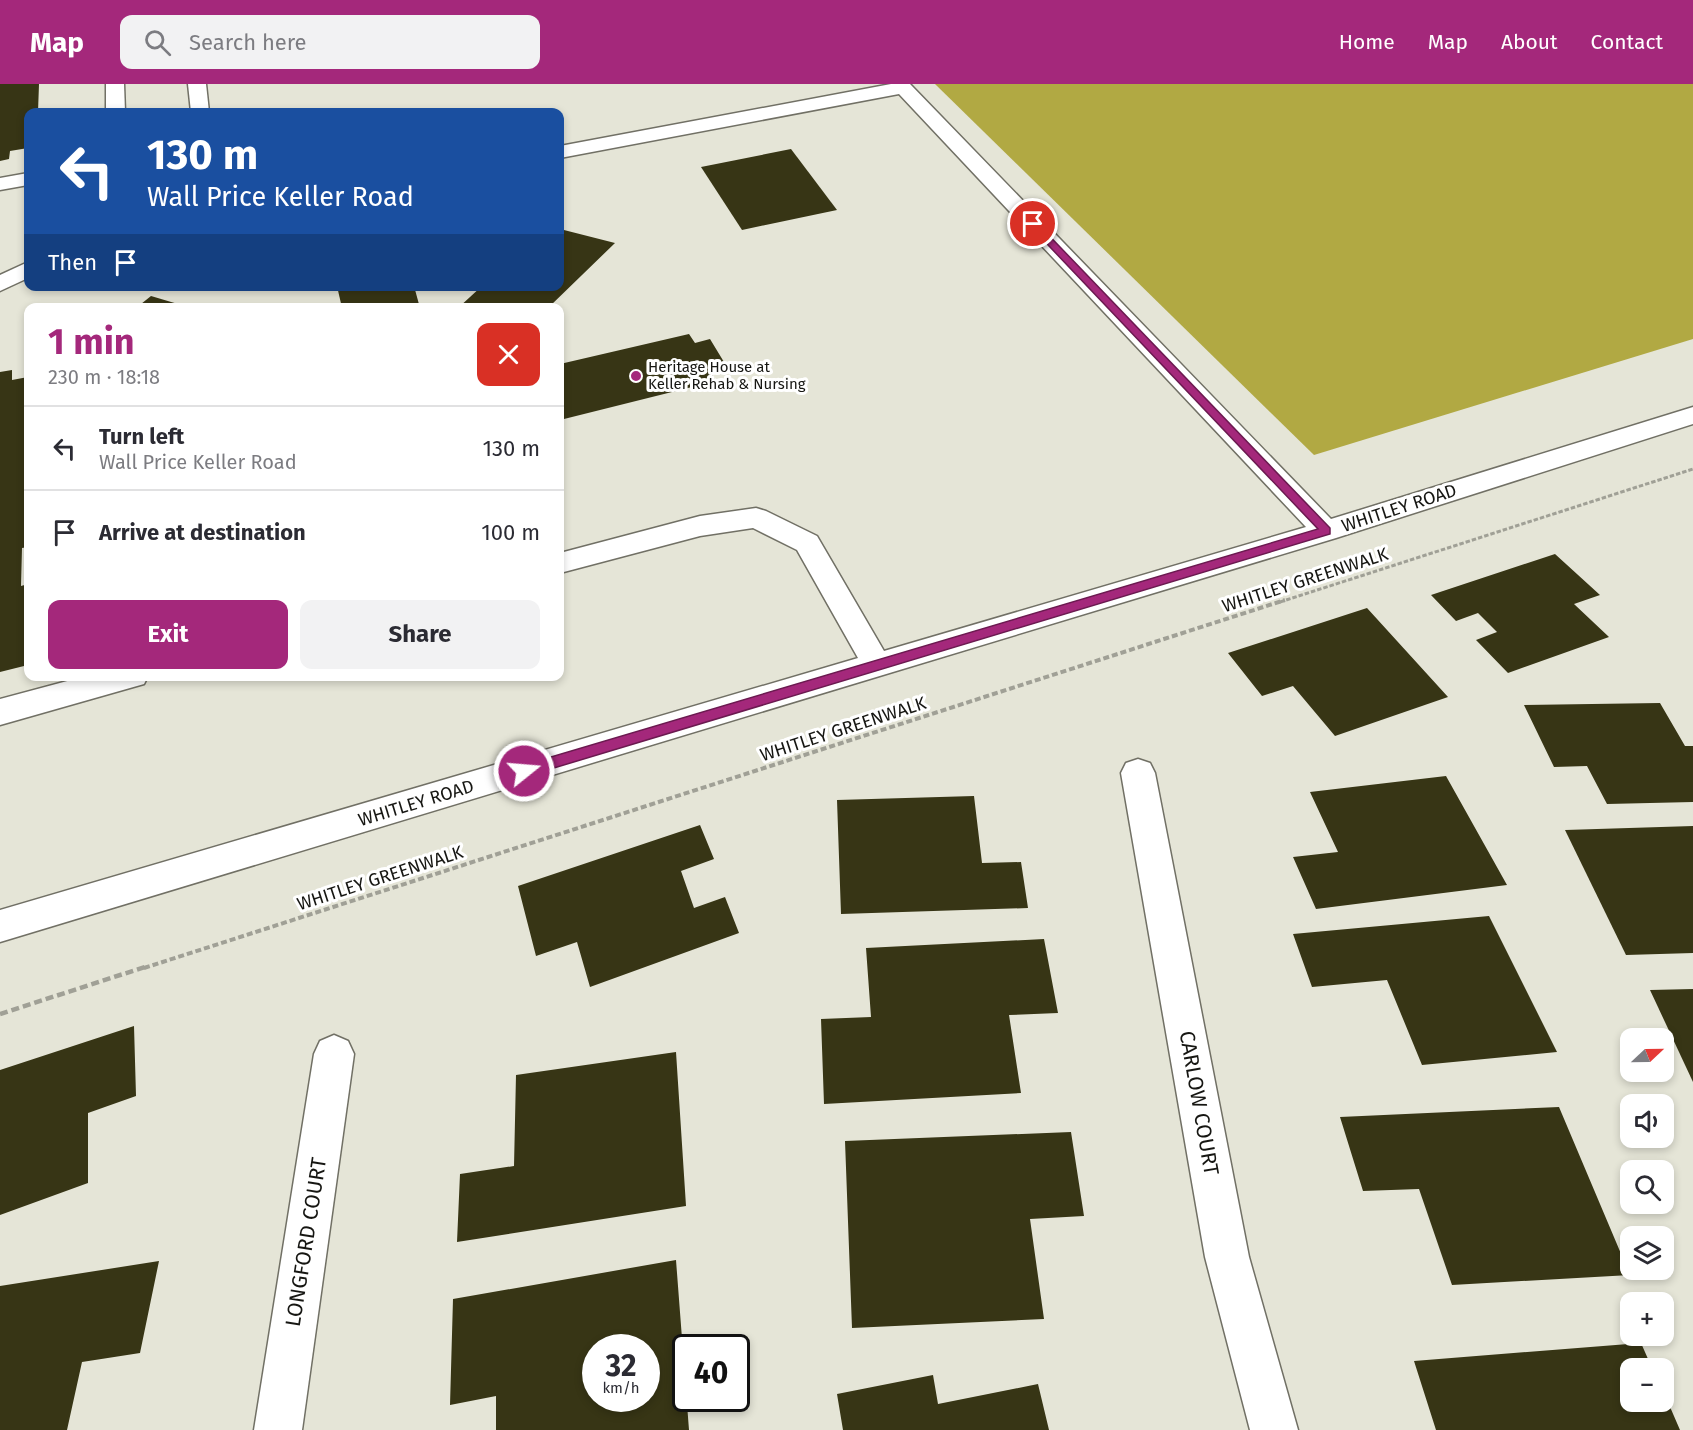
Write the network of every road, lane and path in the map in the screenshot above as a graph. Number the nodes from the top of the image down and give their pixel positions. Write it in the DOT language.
graph roads {
  1 [pos="116,84"];
  2 [pos="197,84"];
  3 [pos="901,86"];
  4 [pos="785,92"];
  5 [pos="116,108"];
  6 [pos="200,108"];
  7 [pos="797,108"];
  8 [pos="564,151"];
  9 [pos="24,180"];
  10 [pos="0,184"];
  11 [pos="24,271"];
  12 [pos="0,284"];
  13 [pos="1693,415"];
  14 [pos="1693,468"];
  15 [pos="1326,531"];
  16 [pos="564,562"];
  17 [pos="877,665"];
  18 [pos="115,681"];
  19 [pos="0,712"];
  20 [pos="1138,773"];
  21 [pos="0,926"];
  22 [pos="0,1014"];
  23 [pos="334,1054"];
  24 [pos="278,1430"];
  25 [pos="1274,1430"];
  1 -- 5 [label="street"];
  2 -- 6 [label="street"];
  3 -- 7 [label="street"];
  3 -- 15 [label="street"];
  4 -- 7 [label="street"];
  7 -- 8 [label="street"];
  9 -- 10 [label="street"];
  11 -- 12 [label="street"];
  13 -- 15 [label="street, WHITLEY ROAD"];
  14 -- 22 [label="path, WHITLEY GREENWALK"];
  15 -- 17 [label="street, WHITLEY ROAD"];
  16 -- 17 [label="street"];
  17 -- 21 [label="street, WHITLEY ROAD"];
  18 -- 19 [label="street"];
  20 -- 25 [label="street, CARLOW COURT"];
  23 -- 24 [label="street, LONGFORD COURT"];
}
